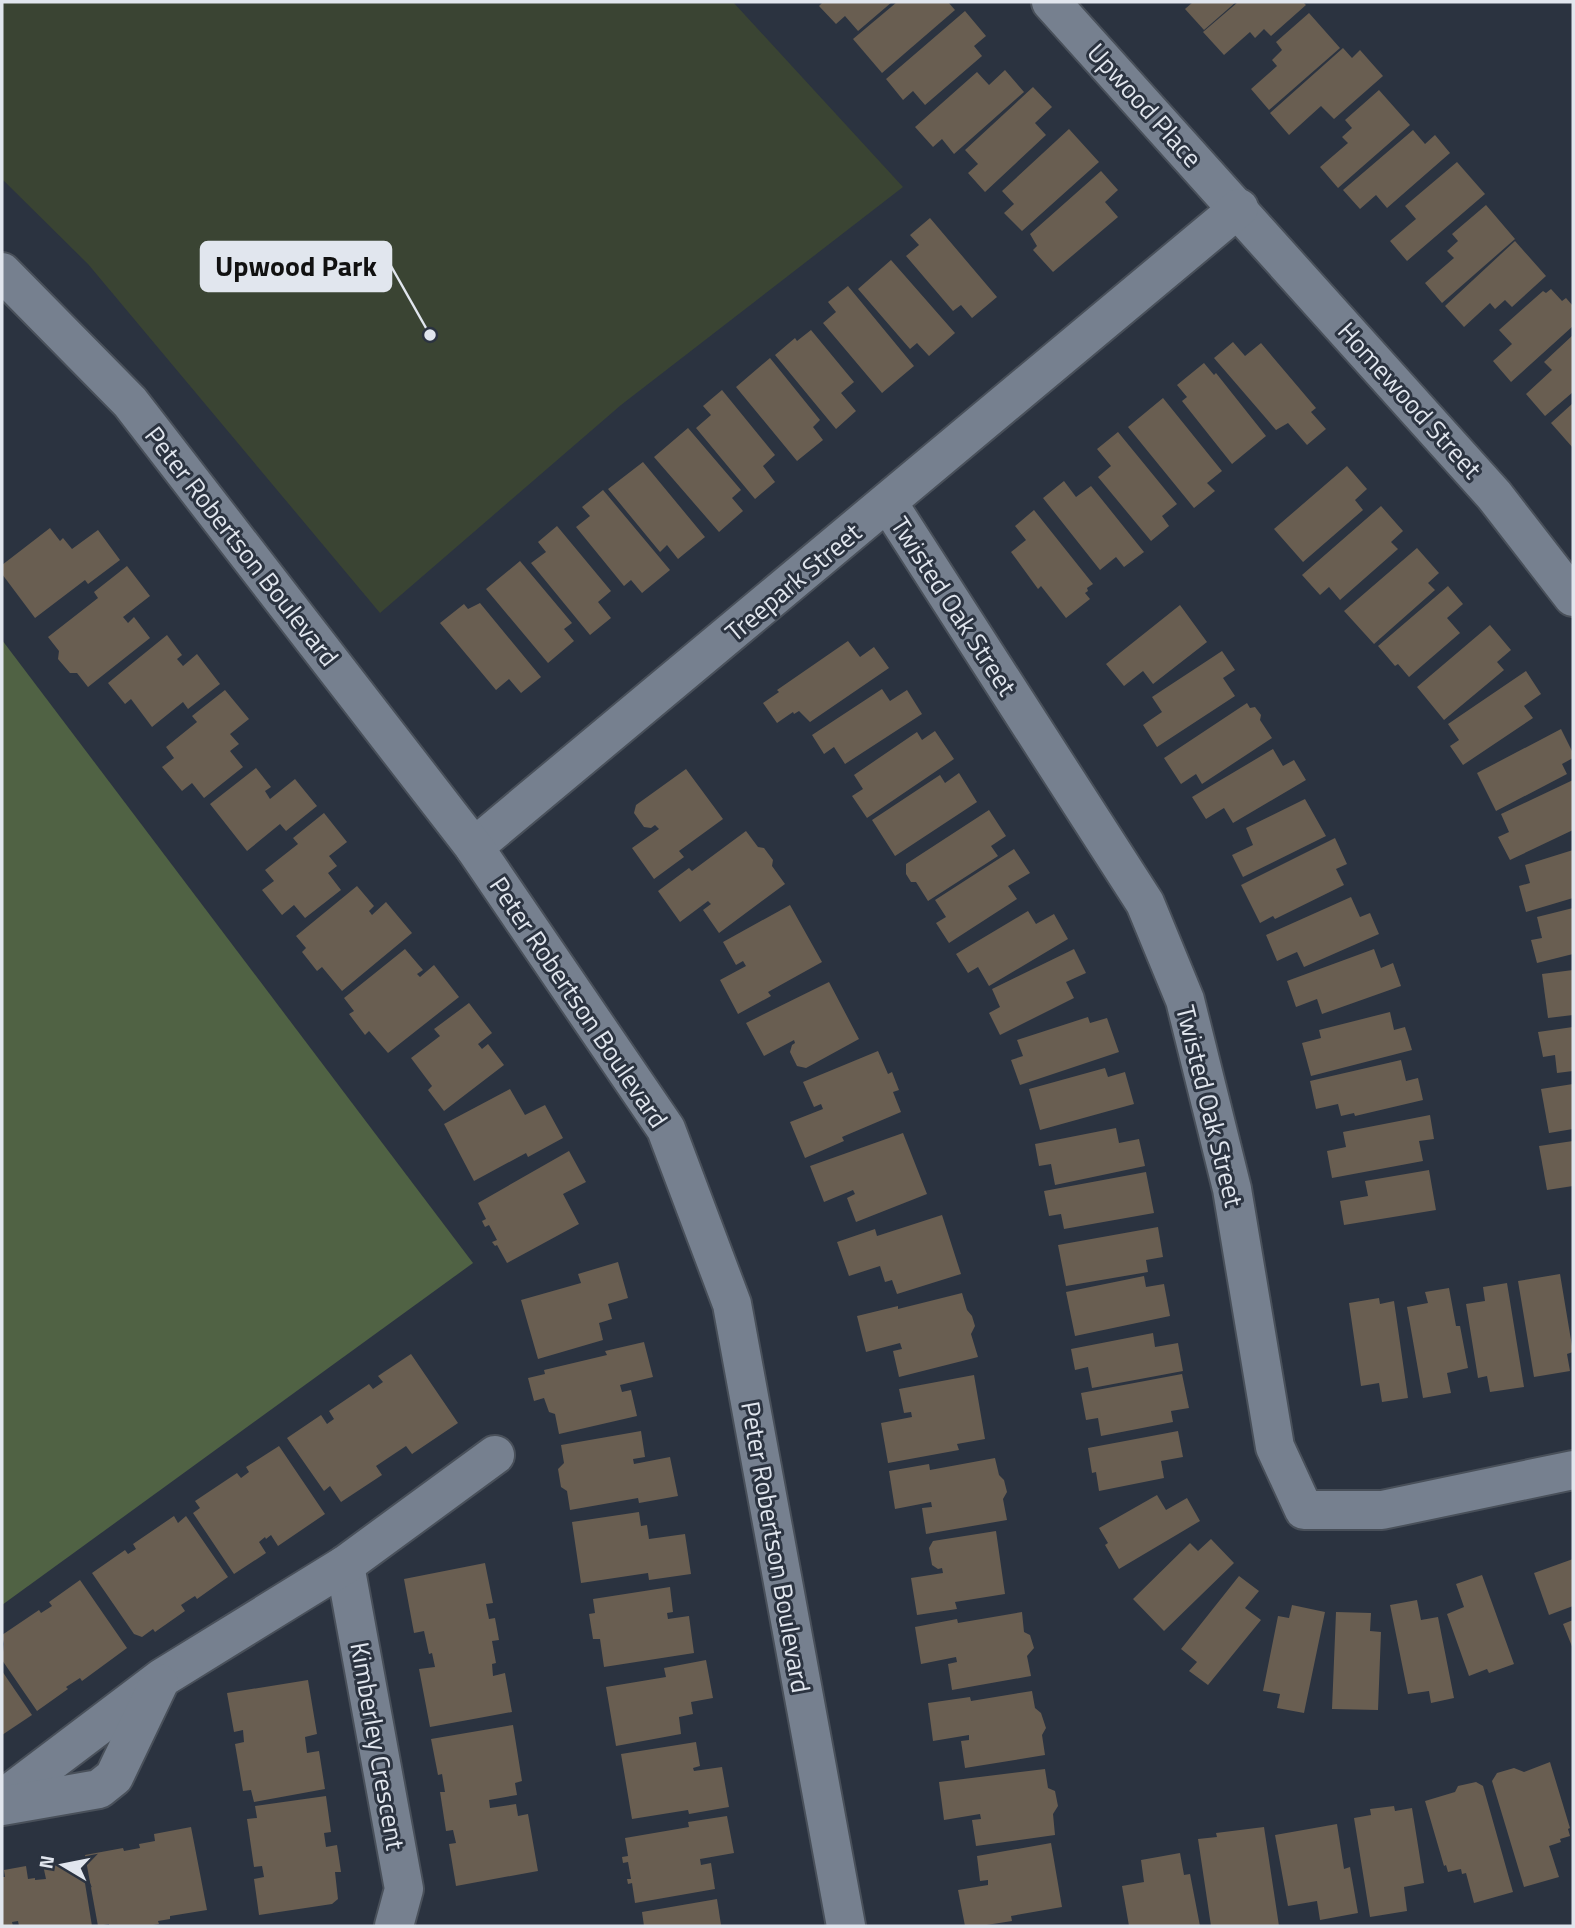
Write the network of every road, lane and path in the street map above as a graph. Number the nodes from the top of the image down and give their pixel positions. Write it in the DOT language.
graph roads {
  1 [pos="1051,2"];
  2 [pos="1239,208"];
  3 [pos="2,272"];
  4 [pos="888,503"];
  5 [pos="1573,597"];
  6 [pos="474,846"];
  7 [pos="495,1455"];
  8 [pos="1573,1470"];
  9 [pos="345,1565"];
  10 [pos="162,1678"];
  11 [pos="2,1799"];
  12 [pos="2,1806"];
  13 [pos="394,1926"];
  14 [pos="846,1926"];
  1 -- 2 [label="street, Upwood Place"];
  2 -- 4 [label="street, Treepark Street"];
  2 -- 5 [label="street, Homewood Street"];
  3 -- 6 [label="street, Peter Robertson Boulevard"];
  4 -- 6 [label="street, Treepark Street"];
  4 -- 8 [label="street, Twisted Oak Street"];
  6 -- 14 [label="street, Peter Robertson Boulevard"];
  7 -- 9 [label="street"];
  9 -- 10 [label="street"];
  9 -- 13 [label="street, Kimberley Crescent"];
  10 -- 11 [label="street"];
  10 -- 12 [label="street"];
}
